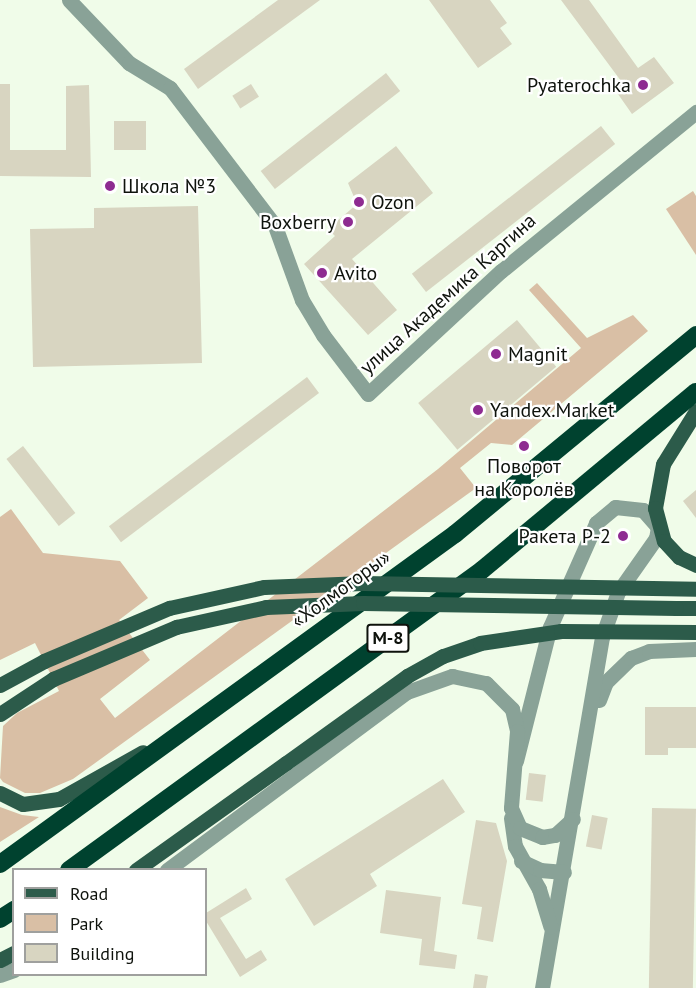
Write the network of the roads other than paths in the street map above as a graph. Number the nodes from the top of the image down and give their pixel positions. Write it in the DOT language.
graph roads {
  1 [pos="69,0"];
  2 [pos="696,112"];
  3 [pos="696,335"];
  4 [pos="696,392"];
  5 [pos="696,411"];
  6 [pos="658,527"];
  7 [pos="696,566"];
  8 [pos="696,589"];
  9 [pos="696,608"];
  10 [pos="696,632"];
  11 [pos="696,649"];
  12 [pos="0,685"];
  13 [pos="215,708"];
  14 [pos="0,714"];
  15 [pos="591,716"];
  16 [pos="516,761"];
  17 [pos="0,793"];
  18 [pos="511,808"];
  19 [pos="573,819"];
  20 [pos="521,861"];
  21 [pos="0,864"];
  22 [pos="72,868"];
  23 [pos="139,868"];
  24 [pos="170,868"];
  25 [pos="564,872"];
  26 [pos="550,944"];
  27 [pos="542,988"];
  1 -- 2 [label="street, улица Академика Каргина"];
  3 -- 13 [label="highway, «Холмогоры» / М-8"];
  4 -- 22 [label="highway, М-8"];
  5 -- 6 [label="main road"];
  6 -- 7 [label="main road"];
  6 -- 15 [label="street"];
  6 -- 16 [label="street"];
  8 -- 12 [label="main road, bridge"];
  9 -- 14 [label="main road, bridge"];
  10 -- 23 [label="main road, bridge"];
  11 -- 15 [label="street"];
  13 -- 17 [label="main road"];
  13 -- 21 [label="highway, «Холмогоры» / М-8"];
  15 -- 19 [label="street"];
  16 -- 18 [label="street"];
  16 -- 24 [label="street"];
  18 -- 19 [label="street"];
  18 -- 20 [label="street"];
  19 -- 25 [label="street"];
  20 -- 25 [label="street"];
  20 -- 26 [label="street"];
  25 -- 26 [label="street"];
  26 -- 27 [label="street"];
}
